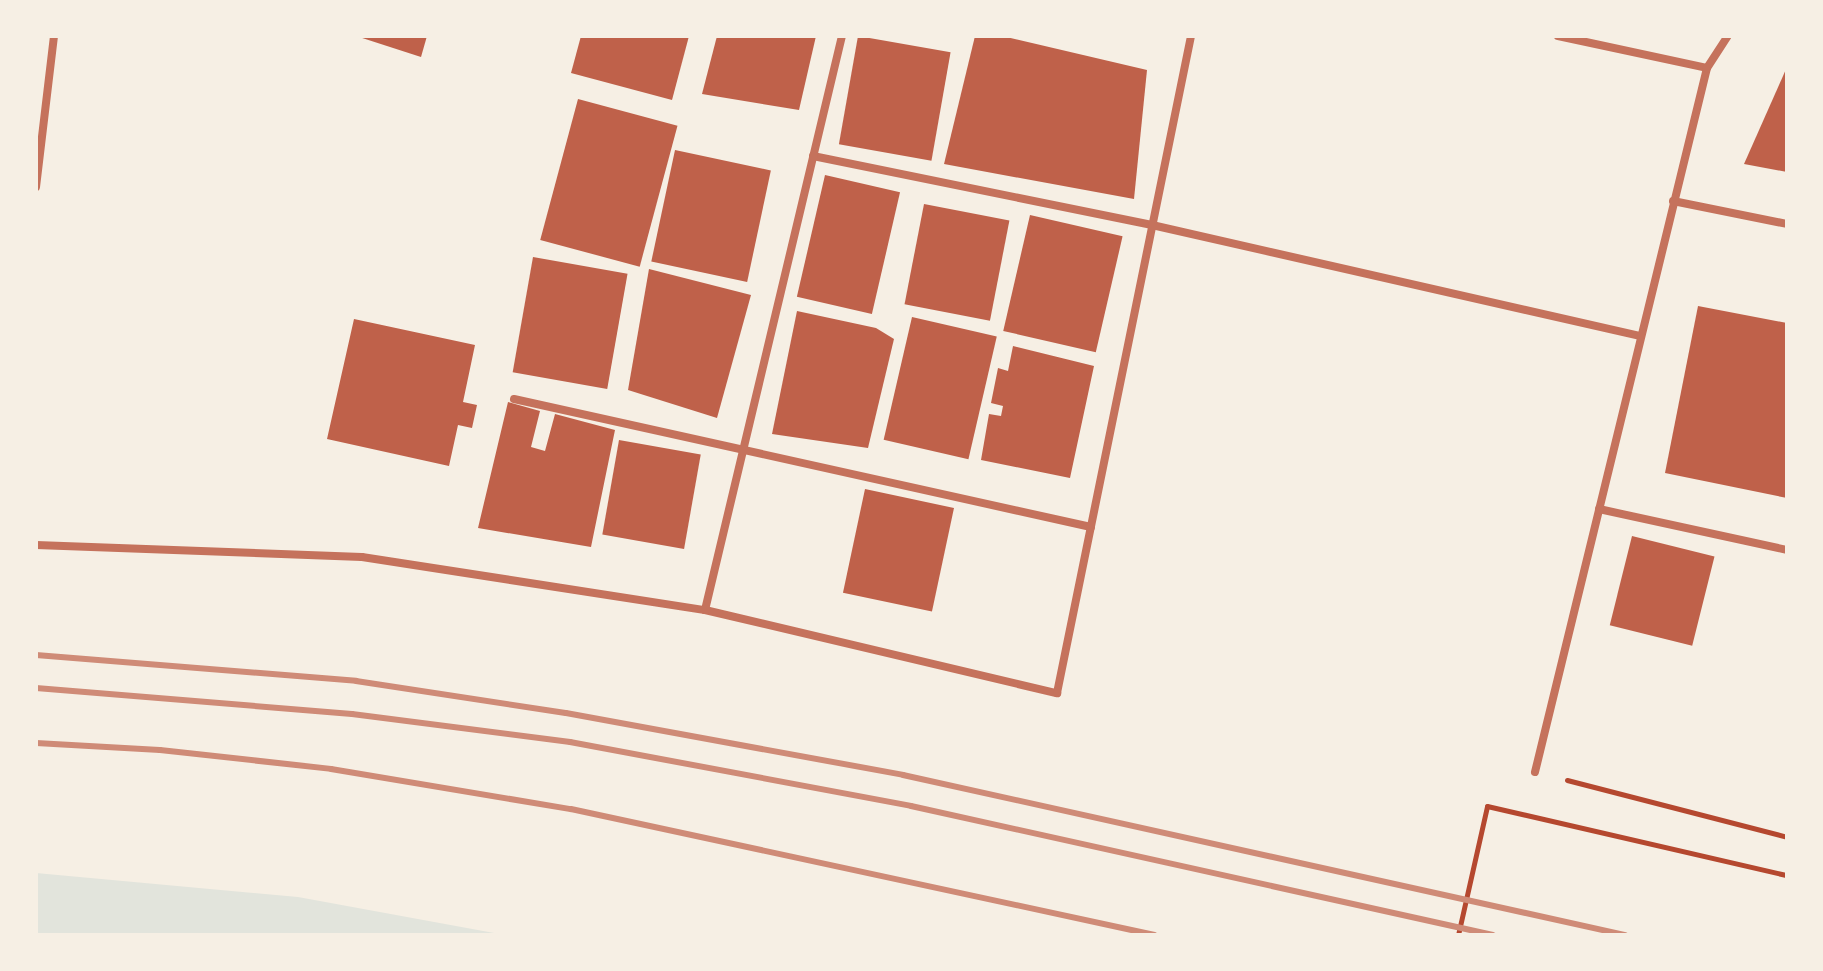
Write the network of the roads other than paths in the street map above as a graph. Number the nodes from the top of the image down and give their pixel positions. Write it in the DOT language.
graph roads {
  1 [pos="54,36"];
  2 [pos="842,36"];
  3 [pos="1191,36"];
  4 [pos="1558,36"];
  5 [pos="1728,36"];
  6 [pos="1707,68"];
  7 [pos="813,156"];
  8 [pos="36,187"];
  9 [pos="1673,201"];
  10 [pos="1787,224"];
  11 [pos="1152,225"];
  12 [pos="1640,336"];
  13 [pos="514,399"];
  14 [pos="744,449"];
  15 [pos="1599,509"];
  16 [pos="1091,527"];
  17 [pos="36,545"];
  18 [pos="1787,550"];
  19 [pos="705,610"];
  20 [pos="1535,772"];
  1 -- 8 [label="street"];
  2 -- 7 [label="street"];
  3 -- 11 [label="street"];
  4 -- 6 [label="street"];
  5 -- 6 [label="street"];
  6 -- 9 [label="street"];
  7 -- 11 [label="street"];
  7 -- 14 [label="street"];
  9 -- 10 [label="street"];
  9 -- 12 [label="street"];
  11 -- 12 [label="street"];
  11 -- 16 [label="street"];
  12 -- 15 [label="street"];
  13 -- 14 [label="street"];
  14 -- 16 [label="street"];
  14 -- 19 [label="street"];
  15 -- 18 [label="street"];
  15 -- 20 [label="street"];
  16 -- 19 [label="street"];
  17 -- 19 [label="street"];
}
